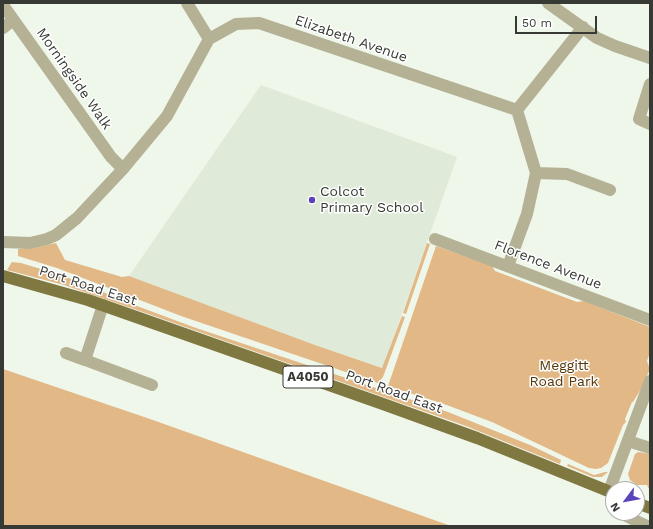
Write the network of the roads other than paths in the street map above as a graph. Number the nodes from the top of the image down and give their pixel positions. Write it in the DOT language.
graph roads {
  1 [pos="187,3"];
  2 [pos="548,3"];
  3 [pos="3,6"];
  4 [pos="13,20"];
  5 [pos="583,27"];
  6 [pos="3,28"];
  7 [pos="209,40"];
  8 [pos="650,58"];
  9 [pos="650,84"];
  10 [pos="517,110"];
  11 [pos="650,124"];
  12 [pos="123,169"];
  13 [pos="536,173"];
  14 [pos="610,190"];
  15 [pos="56,235"];
  16 [pos="436,238"];
  17 [pos="3,242"];
  18 [pos="508,266"];
  19 [pos="3,276"];
  20 [pos="103,306"];
  21 [pos="650,320"];
  22 [pos="66,352"];
  23 [pos="85,360"];
  24 [pos="147,380"];
  25 [pos="650,381"];
  26 [pos="628,440"];
  27 [pos="650,448"];
  28 [pos="615,481"];
  29 [pos="605,490"];
  30 [pos="636,521"];
  31 [pos="647,526"];
  1 -- 7 [label="street"];
  2 -- 5 [label="street"];
  3 -- 4 [label="street, Morningside Walk"];
  4 -- 6 [label="street"];
  4 -- 12 [label="street, Morningside Walk"];
  5 -- 8 [label="street"];
  5 -- 10 [label="street"];
  7 -- 10 [label="street, Elizabeth Avenue"];
  7 -- 12 [label="street, Elizabeth Avenue"];
  9 -- 11 [label="street"];
  10 -- 13 [label="street"];
  12 -- 15 [label="street, Elizabeth Avenue"];
  13 -- 14 [label="street"];
  13 -- 18 [label="street"];
  15 -- 17 [label="street, Port Road East"];
  16 -- 18 [label="street, Florence Avenue"];
  18 -- 21 [label="street, Florence Avenue"];
  19 -- 20 [label="main road, Port Road East / A4050"];
  20 -- 23 [label="street"];
  20 -- 29 [label="main road, Port Road East / A4050"];
  22 -- 23 [label="street"];
  23 -- 24 [label="street"];
  25 -- 26 [label="street"];
  26 -- 27 [label="street"];
  26 -- 28 [label="street"];
  30 -- 31 [label="street"];
}
